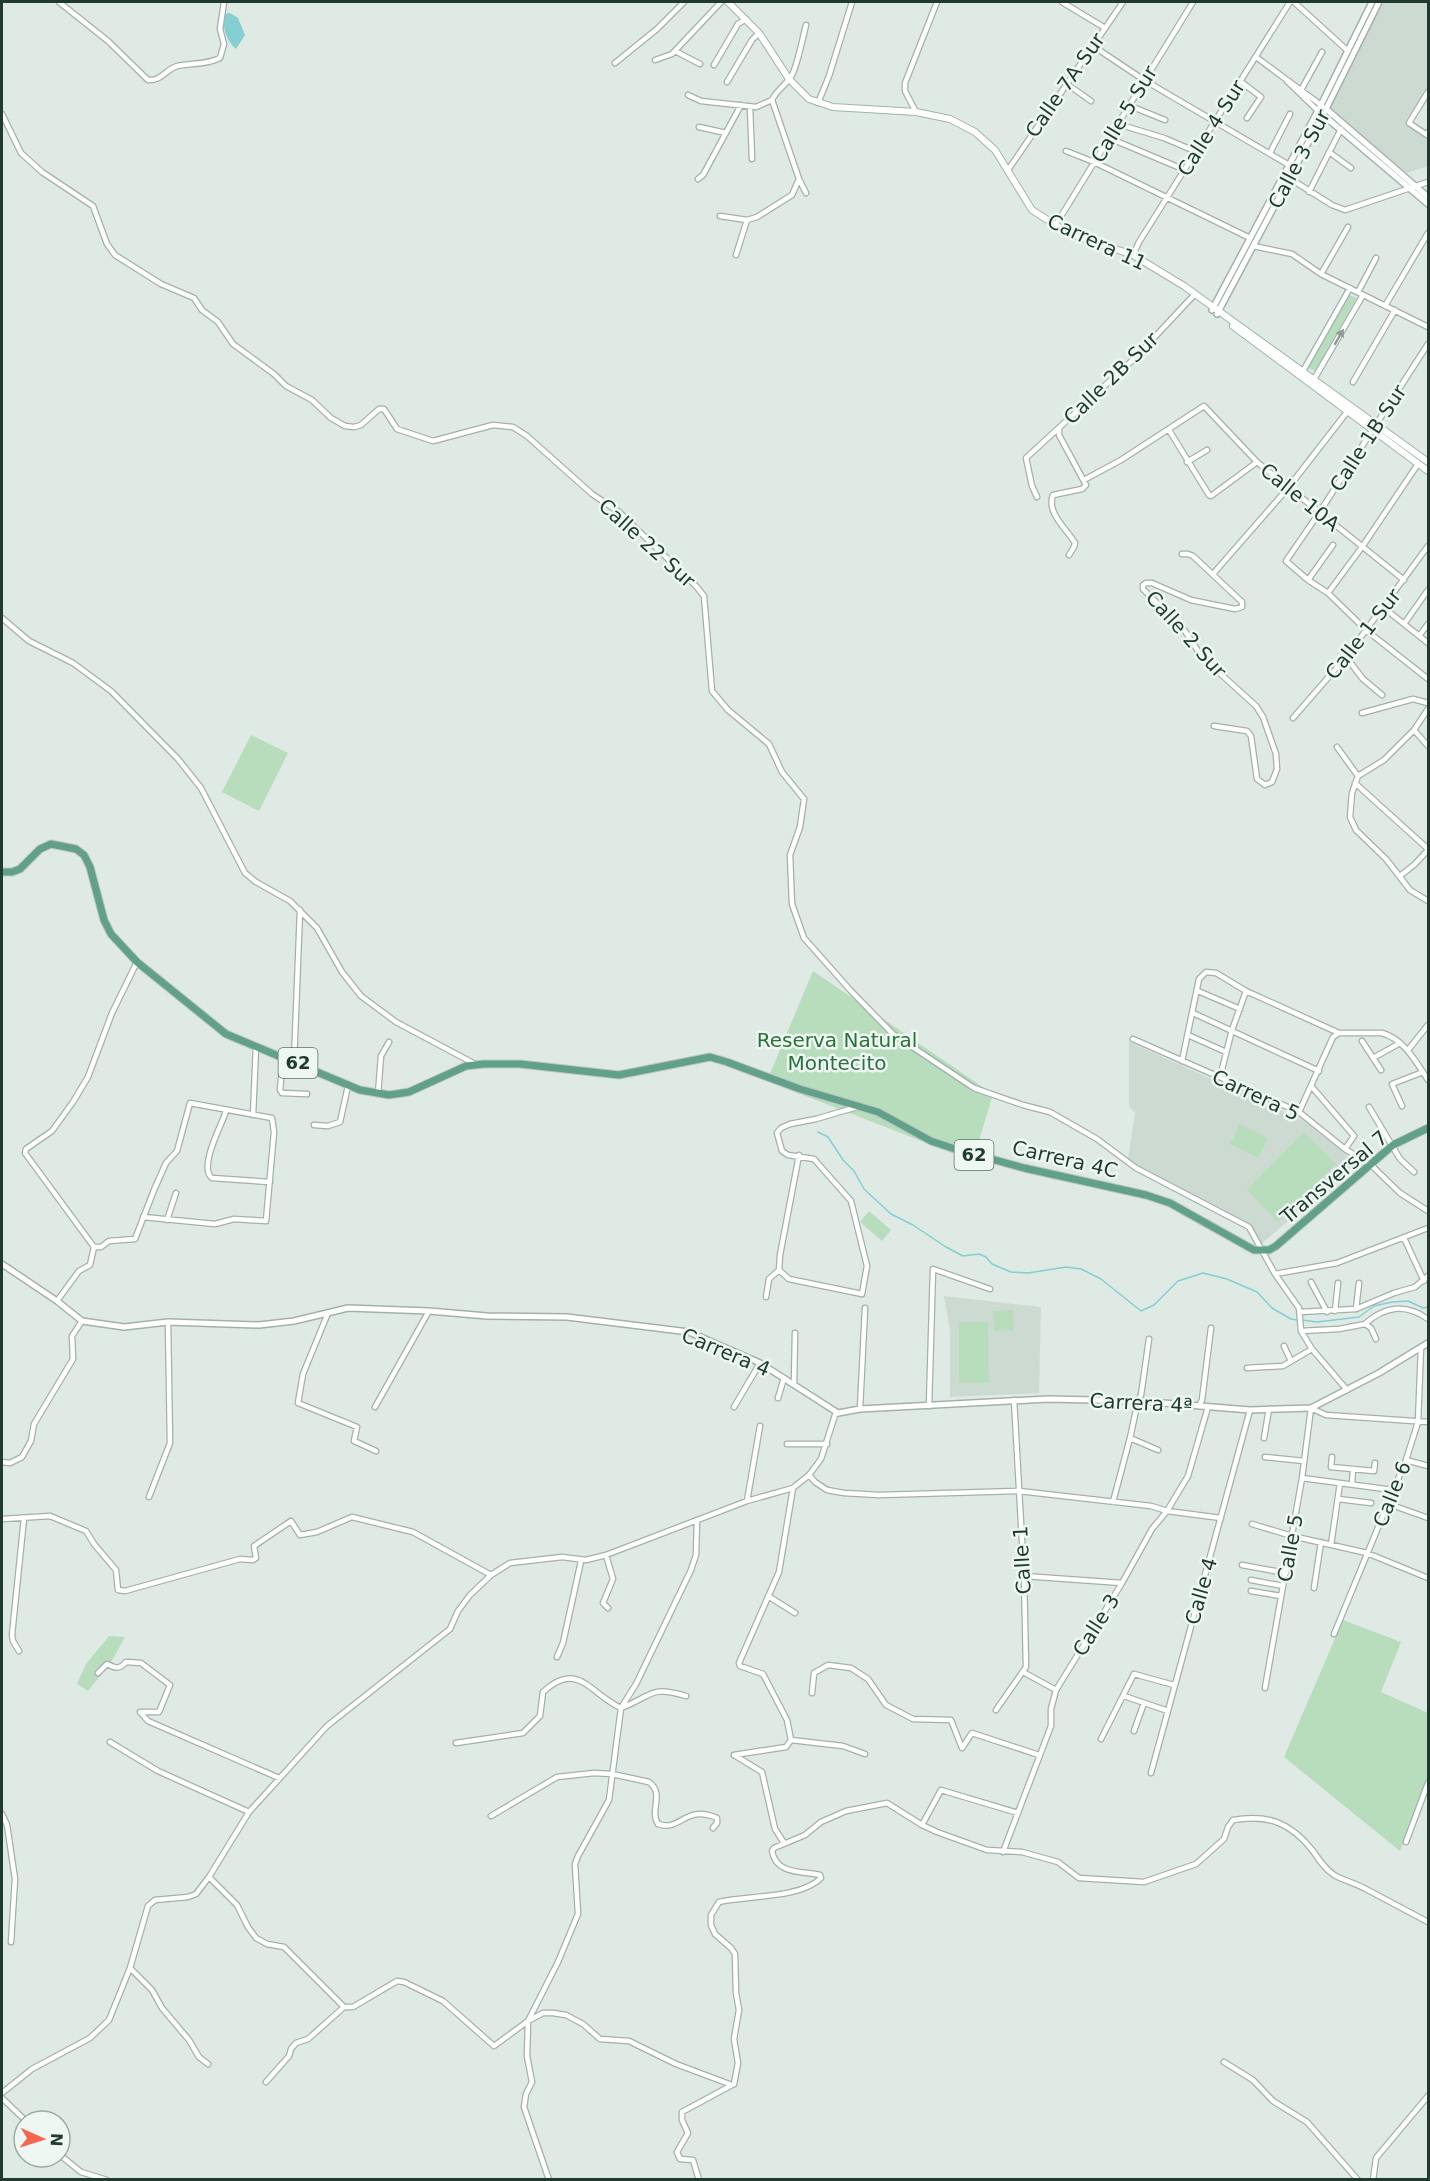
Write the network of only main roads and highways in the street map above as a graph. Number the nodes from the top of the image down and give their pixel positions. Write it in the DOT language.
graph roads {
  1 [pos="728,2"];
  2 [pos="1215,311"];
  3 [pos="1312,382"];
  4 [pos="1428,462"];
  5 [pos="1428,471"];
  6 [pos="2,872"];
  7 [pos="1428,1128"];
  8 [pos="1261,1251"];
  1 -- 2 [label="main road, Carrera 11"];
  2 -- 3 [label="main road, Carrera 11"];
  2 -- 3 [label="main road, Carrera 11"];
  3 -- 4 [label="main road, Carrera 11"];
  3 -- 5 [label="main road, Carrera 11"];
  6 -- 8 [label="main road, Carrera 4C / 62"];
  7 -- 8 [label="main road, Transversal 7"];
}
